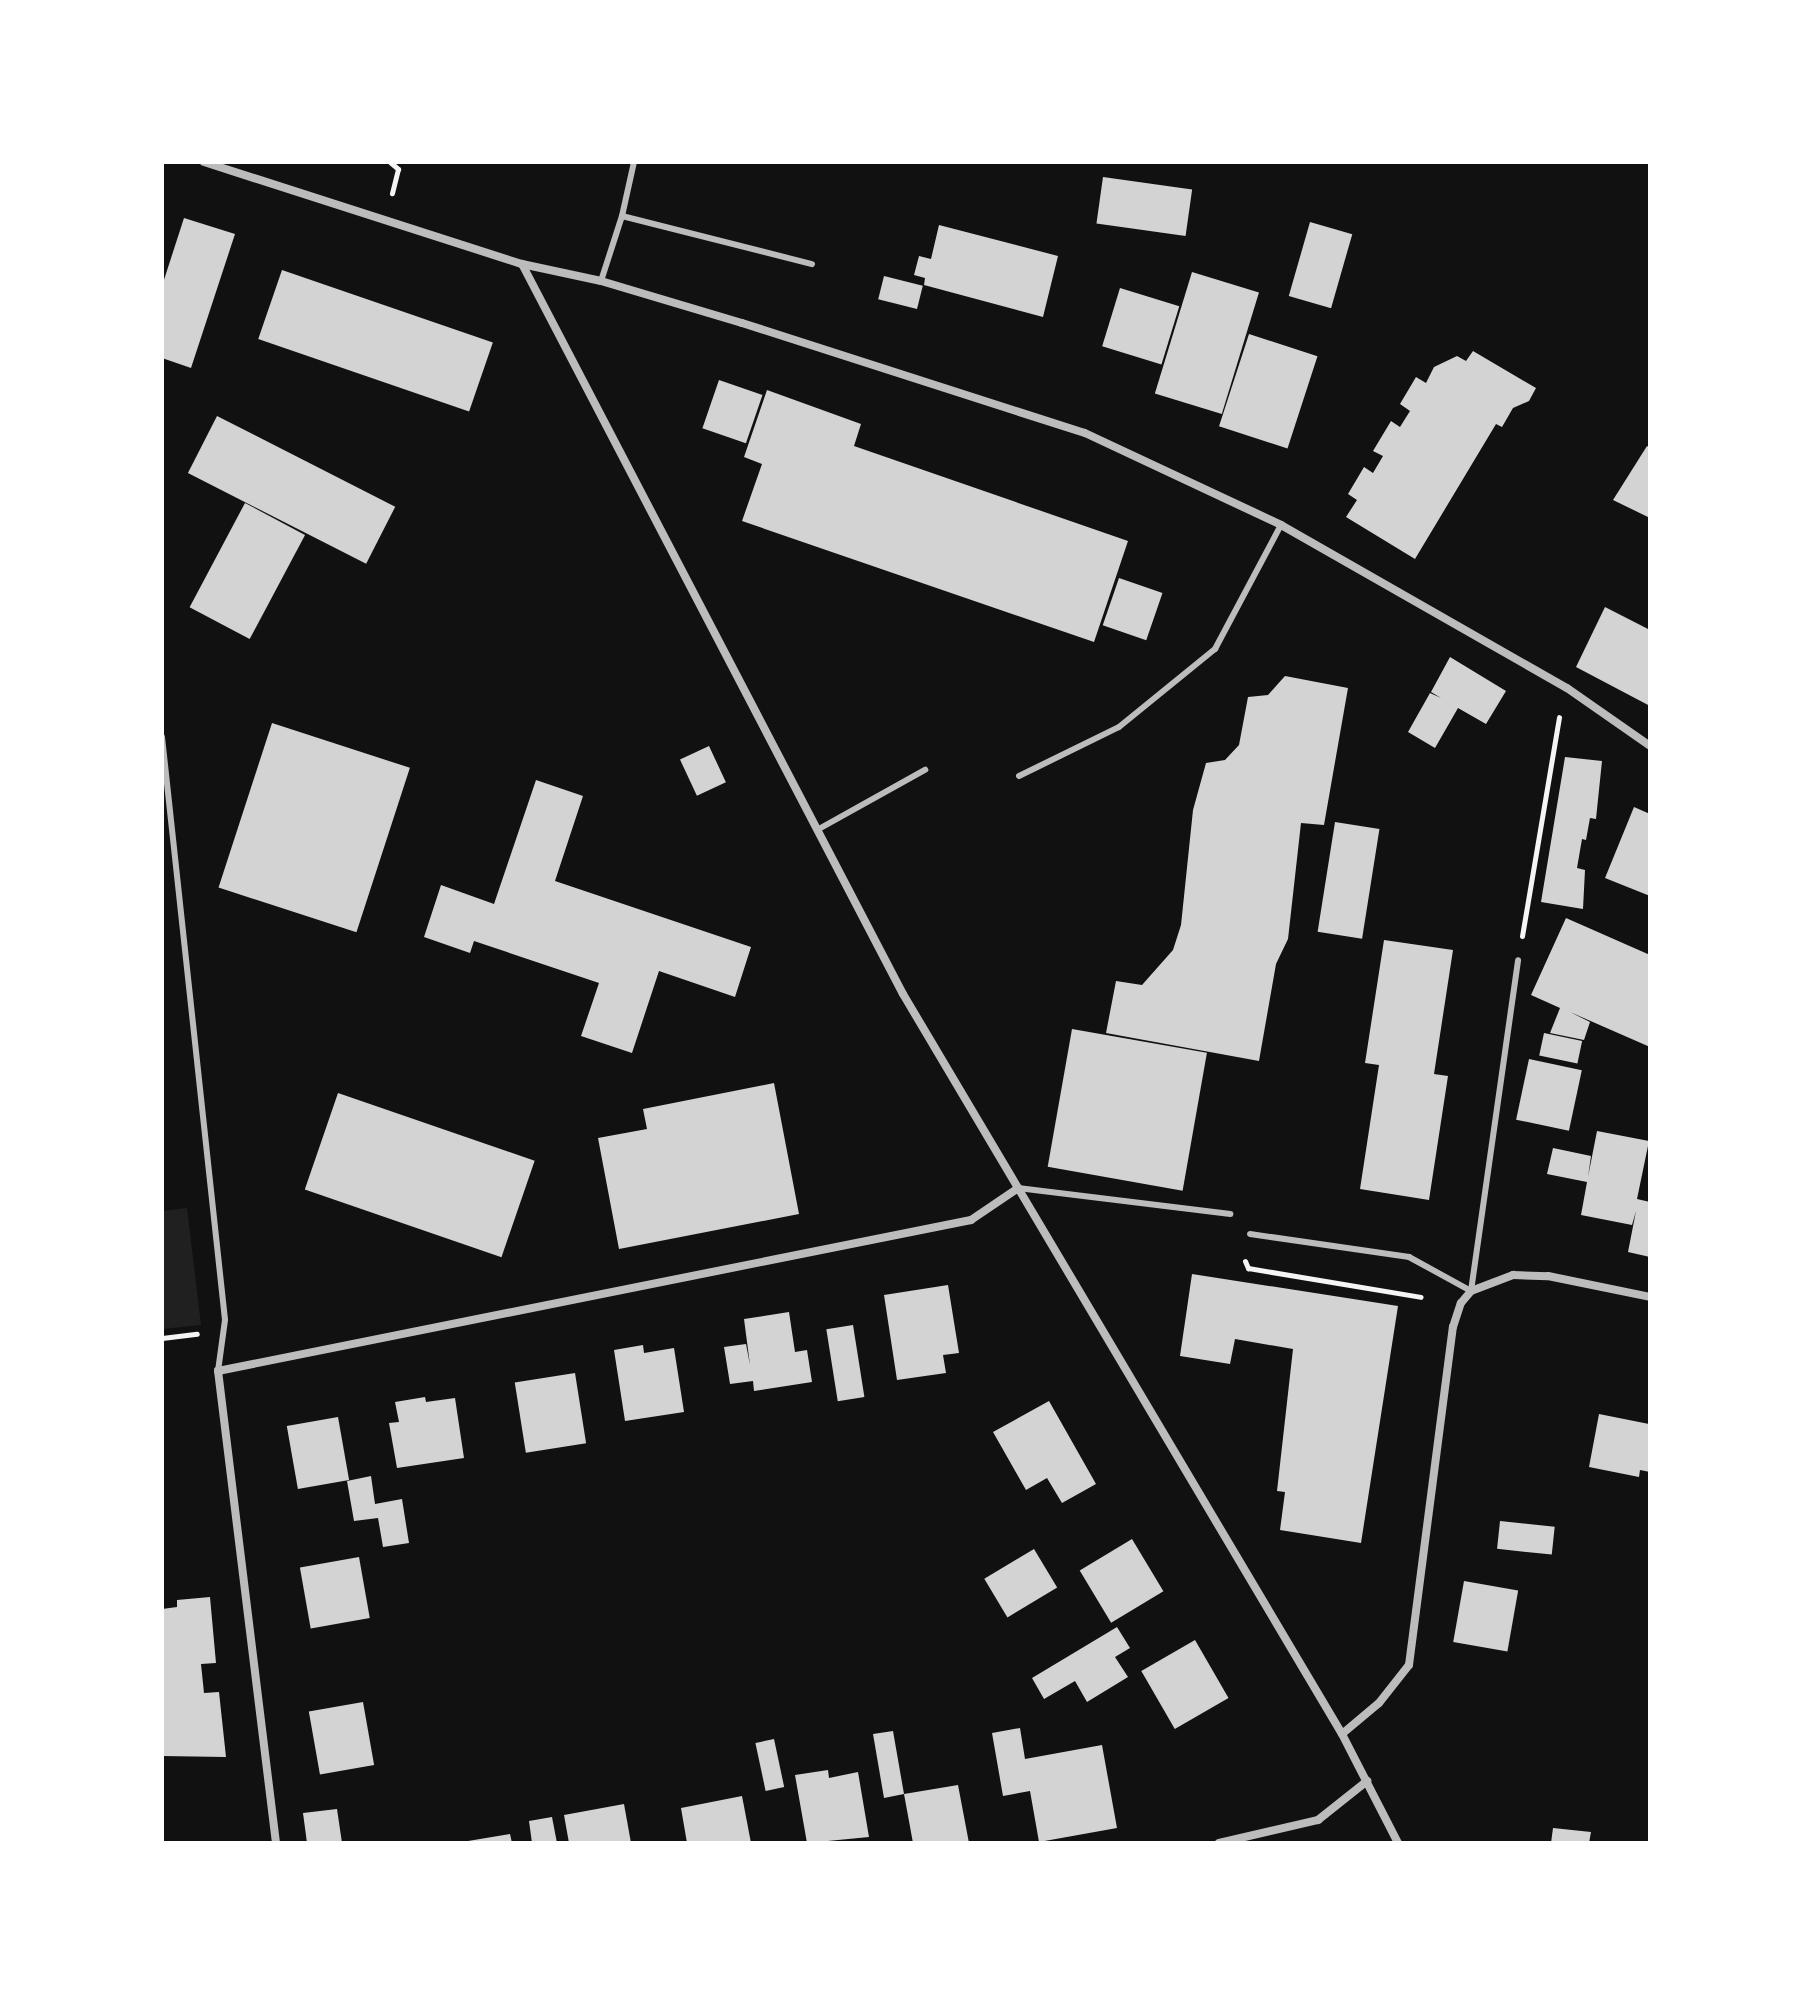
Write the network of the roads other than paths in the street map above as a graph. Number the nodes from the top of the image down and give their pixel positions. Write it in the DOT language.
graph roads {
  1 [pos="204,162"];
  2 [pos="634,162"];
  3 [pos="622,216"];
  4 [pos="522,264"];
  5 [pos="812,264"];
  6 [pos="601,281"];
  7 [pos="1281,525"];
  8 [pos="162,737"];
  9 [pos="1650,746"];
  10 [pos="925,770"];
  11 [pos="1019,776"];
  12 [pos="817,830"];
  13 [pos="1518,960"];
  14 [pos="1018,1188"];
  15 [pos="1230,1214"];
  16 [pos="1250,1234"];
  17 [pos="1471,1291"];
  18 [pos="1650,1297"];
  19 [pos="218,1371"];
  20 [pos="1342,1734"];
  21 [pos="1367,1781"];
  22 [pos="276,1843"];
  23 [pos="1219,1843"];
  24 [pos="1398,1843"];
  1 -- 4 [label="street"];
  2 -- 3 [label="lane"];
  3 -- 5 [label="lane"];
  3 -- 6 [label="lane"];
  4 -- 6 [label="street"];
  4 -- 12 [label="street"];
  6 -- 7 [label="street"];
  7 -- 9 [label="street"];
  7 -- 11 [label="lane"];
  8 -- 19 [label="lane"];
  10 -- 12 [label="lane"];
  12 -- 14 [label="street"];
  13 -- 17 [label="lane"];
  14 -- 15 [label="lane"];
  14 -- 19 [label="street"];
  14 -- 20 [label="street"];
  16 -- 17 [label="lane"];
  17 -- 18 [label="street"];
  17 -- 20 [label="street"];
  19 -- 22 [label="street"];
  20 -- 21 [label="street"];
  21 -- 23 [label="street"];
  21 -- 24 [label="street"];
}
